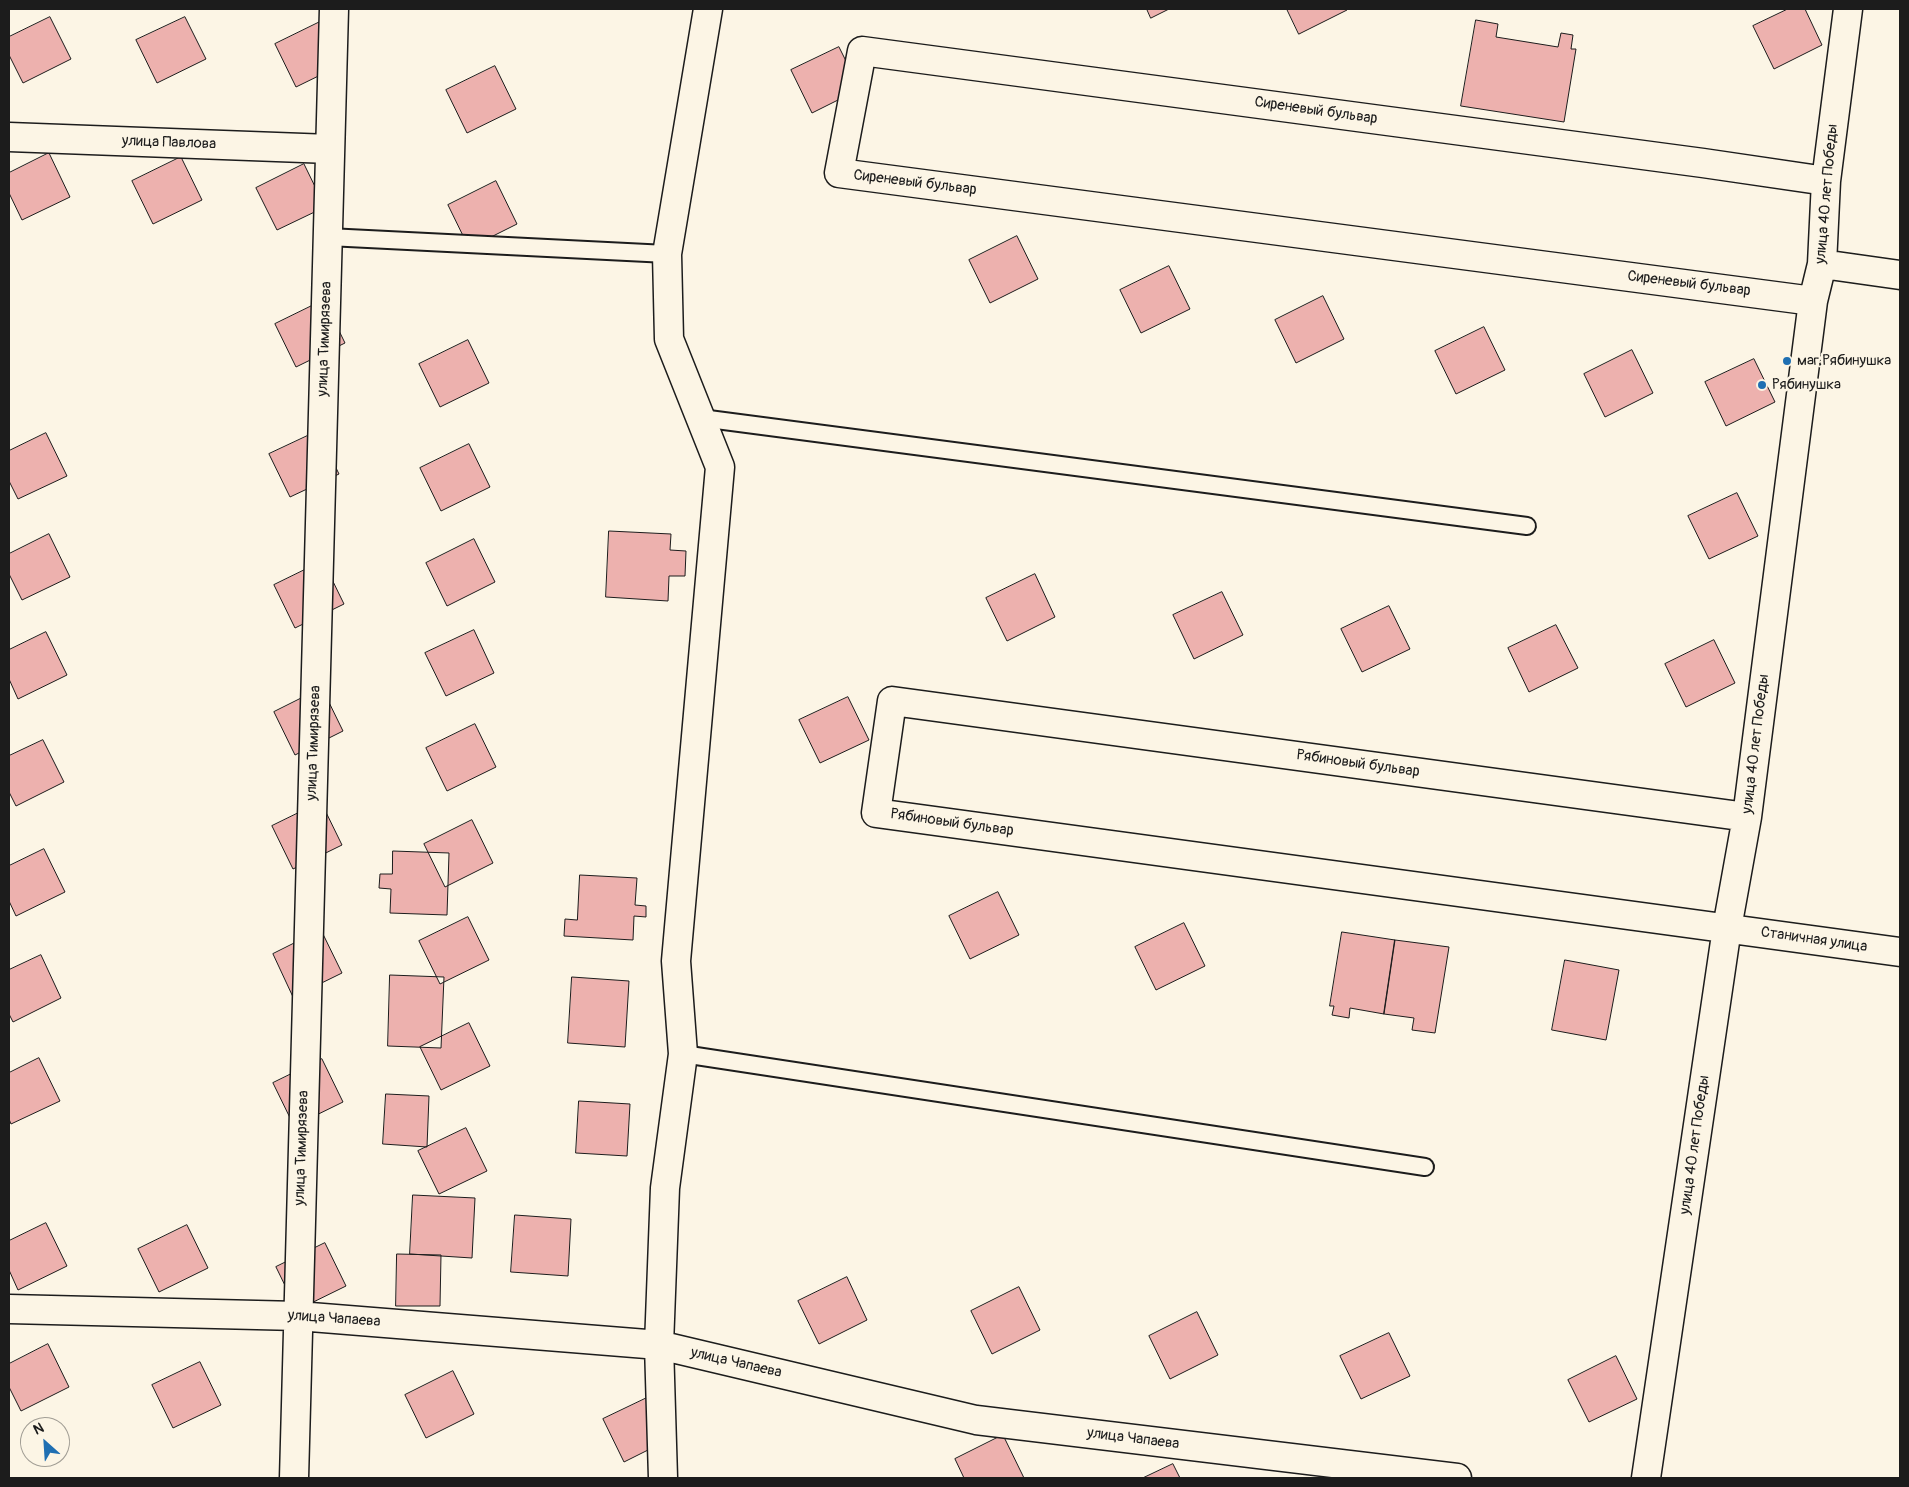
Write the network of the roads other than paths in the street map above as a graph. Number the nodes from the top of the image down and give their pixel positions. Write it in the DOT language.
graph roads {
  1 [pos="334,9"];
  2 [pos="708,9"];
  3 [pos="1848,9"];
  4 [pos="9,137"];
  5 [pos="330,149"];
  6 [pos="1826,181"];
  7 [pos="328,237"];
  8 [pos="667,254"];
  9 [pos="1822,264"];
  10 [pos="1900,275"];
  11 [pos="1812,300"];
  12 [pos="701,418"];
  13 [pos="1527,526"];
  14 [pos="1747,817"];
  15 [pos="1727,928"];
  16 [pos="1900,952"];
  17 [pos="683,1054"];
  18 [pos="1425,1167"];
  19 [pos="9,1309"];
  20 [pos="298,1316"];
  21 [pos="659,1345"];
  22 [pos="294,1478"];
  23 [pos="663,1478"];
  24 [pos="1457,1478"];
  25 [pos="1646,1478"];
  1 -- 5 [label="street, улица Тимирязева"];
  2 -- 8 [label="street"];
  3 -- 6 [label="street, улица 40 лет Победы"];
  4 -- 5 [label="street, улица Павлова"];
  5 -- 7 [label="street, улица Тимирязева"];
  6 -- 9 [label="street, улица 40 лет Победы"];
  6 -- 11 [label="street, Сиреневый бульвар"];
  7 -- 8 [label="lane"];
  7 -- 20 [label="street, улица Тимирязева"];
  8 -- 12 [label="street"];
  9 -- 10 [label="street"];
  9 -- 11 [label="street, улица 40 лет Победы"];
  11 -- 14 [label="street, улица 40 лет Победы"];
  12 -- 13 [label="lane"];
  12 -- 17 [label="street"];
  14 -- 15 [label="street, улица 40 лет Победы"];
  14 -- 15 [label="street, Рябиновый бульвар"];
  15 -- 16 [label="street, Станичная улица"];
  15 -- 25 [label="street, улица 40 лет Победы"];
  17 -- 18 [label="lane"];
  17 -- 21 [label="street"];
  19 -- 20 [label="street, улица Чапаева"];
  20 -- 21 [label="street, улица Чапаева"];
  20 -- 22 [label="street, улица Тимирязева"];
  21 -- 23 [label="street"];
  21 -- 24 [label="street, улица Чапаева"];
}
